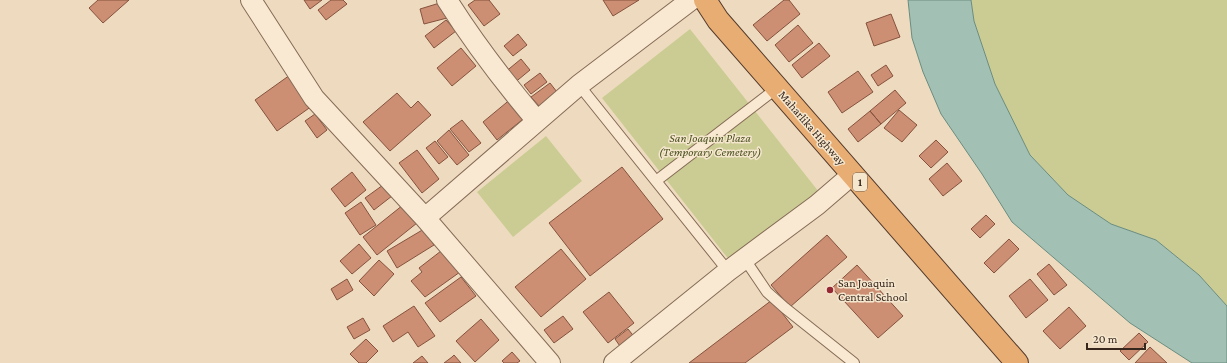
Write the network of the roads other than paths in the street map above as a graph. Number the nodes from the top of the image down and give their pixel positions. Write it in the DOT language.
graph roads {
  1 [pos="251,0"];
  2 [pos="447,0"];
  3 [pos="691,0"];
  4 [pos="705,0"];
  5 [pos="579,85"];
  6 [pos="777,88"];
  7 [pos="537,121"];
  8 [pos="853,174"];
  9 [pos="656,181"];
  10 [pos="425,218"];
  11 [pos="744,258"];
  12 [pos="728,271"];
  13 [pos="550,363"];
  14 [pos="614,363"];
  15 [pos="854,363"];
  16 [pos="1017,363"];
  1 -- 10 [label="street"];
  2 -- 7 [label="street"];
  3 -- 5 [label="street"];
  4 -- 6 [label="highway, Maharlika Highway / 1"];
  5 -- 7 [label="street"];
  5 -- 9 [label="lane"];
  6 -- 8 [label="highway, Maharlika Highway / 1"];
  6 -- 9 [label="lane"];
  7 -- 10 [label="street"];
  8 -- 11 [label="street"];
  8 -- 16 [label="highway, Maharlika Highway / 1"];
  9 -- 12 [label="lane"];
  10 -- 13 [label="street"];
  11 -- 12 [label="street"];
  11 -- 15 [label="lane"];
  12 -- 14 [label="street"];
}
